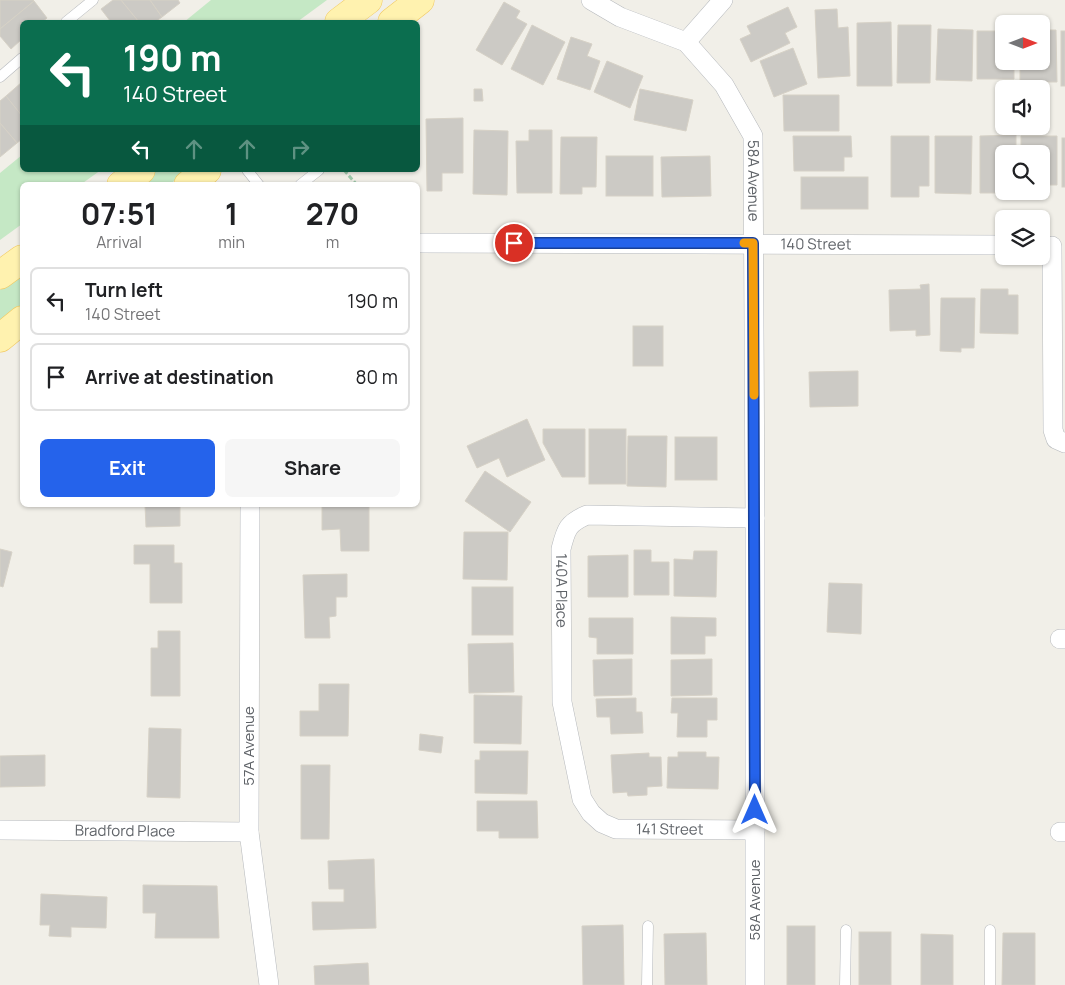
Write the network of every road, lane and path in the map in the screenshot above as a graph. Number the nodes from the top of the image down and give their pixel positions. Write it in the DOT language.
graph roads {
  1 [pos="94,0"];
  2 [pos="368,0"];
  3 [pos="420,0"];
  4 [pos="590,0"];
  5 [pos="723,0"];
  6 [pos="69,20"];
  7 [pos="342,20"];
  8 [pos="395,20"];
  9 [pos="686,42"];
  10 [pos="20,59"];
  11 [pos="2,71"];
  12 [pos="138,172"];
  13 [pos="204,172"];
  14 [pos="249,172"];
  15 [pos="316,172"];
  16 [pos="346,172"];
  17 [pos="125,182"];
  18 [pos="192,182"];
  19 [pos="257,182"];
  20 [pos="304,182"];
  21 [pos="354,182"];
  22 [pos="420,243"];
  23 [pos="753,243"];
  24 [pos="995,246"];
  25 [pos="1053,246"];
  26 [pos="20,260"];
  27 [pos="0,275"];
  28 [pos="20,322"];
  29 [pos="0,338"];
  30 [pos="1061,441"];
  31 [pos="250,507"];
  32 [pos="755,518"];
  33 [pos="591,813"];
  34 [pos="0,830"];
  35 [pos="755,830"];
  36 [pos="249,832"];
  37 [pos="648,926"];
  38 [pos="846,930"];
  39 [pos="990,930"];
  40 [pos="269,985"];
  41 [pos="648,985"];
  42 [pos="755,985"];
  43 [pos="845,985"];
  44 [pos="990,985"];
  1 -- 6 [label="lane"];
  2 -- 7 [label="main road"];
  3 -- 8 [label="main road"];
  4 -- 9 [label="street, 58A Avenue"];
  5 -- 9 [label="street"];
  9 -- 23 [label="street, 58A Avenue"];
  10 -- 11 [label="lane"];
  12 -- 17 [label="main road"];
  13 -- 18 [label="main road"];
  14 -- 19 [label="lane"];
  15 -- 20 [label="lane"];
  16 -- 21 [label="path"];
  22 -- 23 [label="street, 140 Street"];
  23 -- 24 [label="street, 140 Street"];
  23 -- 32 [label="street, 58A Avenue"];
  25 -- 30 [label="street"];
  26 -- 27 [label="main road"];
  28 -- 29 [label="main road"];
  31 -- 36 [label="street, 57A Avenue"];
  32 -- 33 [label="street, 140A Place"];
  32 -- 35 [label="street, 58A Avenue"];
  33 -- 35 [label="street, 141 Street"];
  34 -- 36 [label="street, Bradford Place"];
  35 -- 42 [label="street, 58A Avenue"];
  36 -- 40 [label="street, 57A Avenue"];
  37 -- 41 [label="lane"];
  38 -- 43 [label="lane"];
  39 -- 44 [label="lane"];
}
